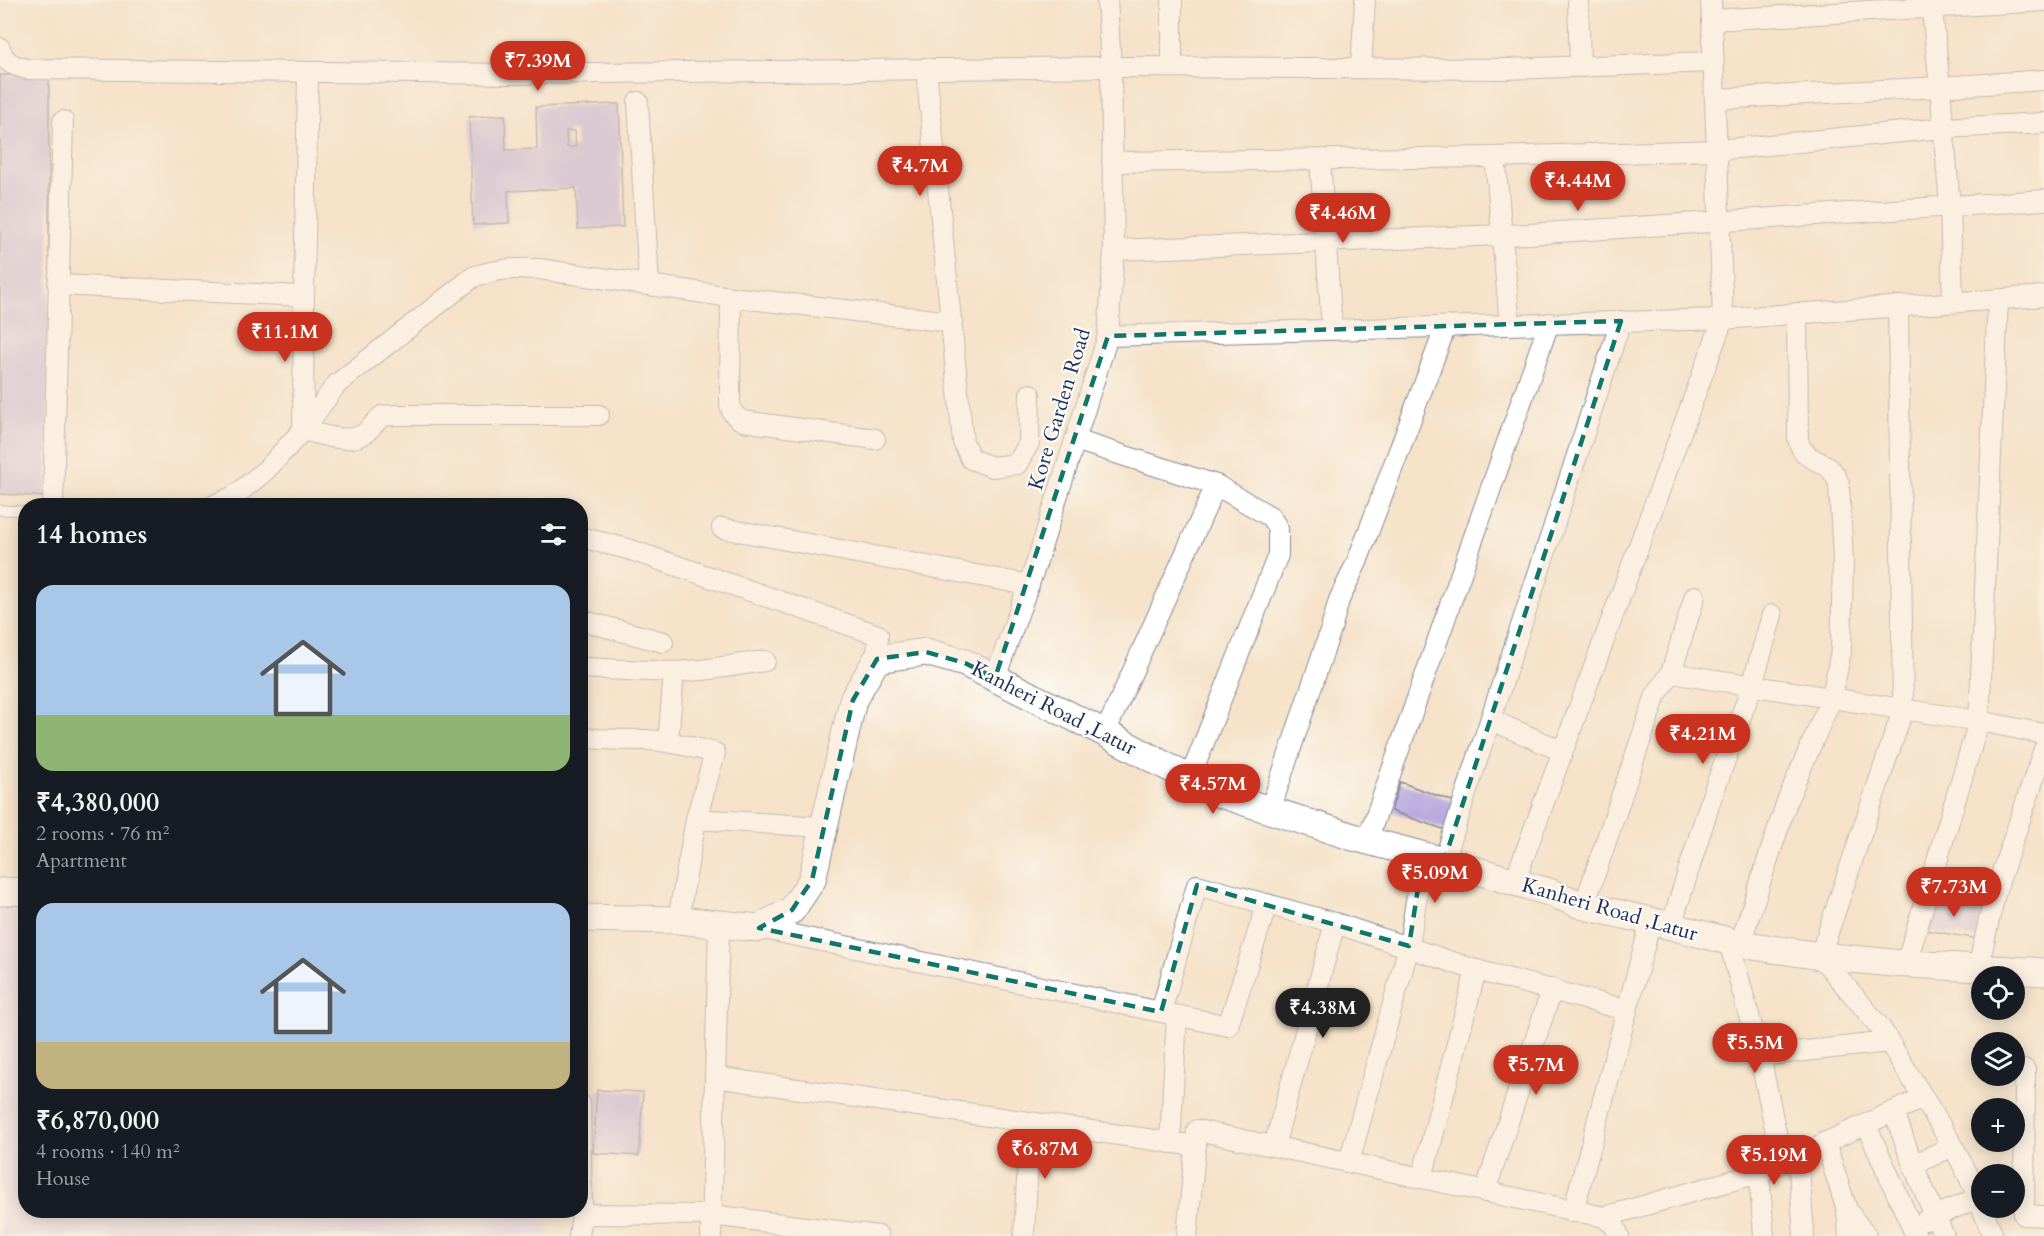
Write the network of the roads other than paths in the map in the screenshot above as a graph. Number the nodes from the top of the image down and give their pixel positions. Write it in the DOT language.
graph roads {
  1 [pos="1107,0"];
  2 [pos="1172,0"];
  3 [pos="1365,0"];
  4 [pos="1578,0"];
  5 [pos="1711,0"];
  6 [pos="2044,1"];
  7 [pos="1931,4"];
  8 [pos="1713,20"];
  9 [pos="0,48"];
  10 [pos="1713,63"];
  11 [pos="1111,67"];
  12 [pos="1172,67"];
  13 [pos="1580,67"];
  14 [pos="926,68"];
  15 [pos="1362,68"];
  16 [pos="308,73"];
  17 [pos="2044,80"];
  18 [pos="1940,87"];
  19 [pos="1716,99"];
  20 [pos="638,102"];
  21 [pos="63,121"];
  22 [pos="2044,123"];
  23 [pos="1943,128"];
  24 [pos="1717,150"];
  25 [pos="1495,157"];
  26 [pos="1320,160"];
  27 [pos="1112,162"];
  28 [pos="2044,200"];
  29 [pos="1950,206"];
  30 [pos="1720,221"];
  31 [pos="1501,236"];
  32 [pos="1324,243"];
  33 [pos="1114,250"];
  34 [pos="53,285"];
  35 [pos="649,285"];
  36 [pos="304,296"];
  37 [pos="2044,296"];
  38 [pos="731,297"];
  39 [pos="1998,299"];
  40 [pos="1953,302"];
  41 [pos="1898,306"];
  42 [pos="1797,313"];
  43 [pos="1723,319"];
  44 [pos="1621,321"];
  45 [pos="952,322"];
  46 [pos="1549,323"];
  47 [pos="1510,325"];
  48 [pos="1446,326"];
  49 [pos="1332,329"];
  50 [pos="1108,336"];
  51 [pos="1030,394"];
  52 [pos="599,415"];
  53 [pos="303,430"];
  54 [pos="875,439"];
  55 [pos="1075,440"];
  56 [pos="1216,485"];
  57 [pos="53,498"];
  58 [pos="230,498"];
  59 [pos="0,510"];
  60 [pos="18,511"];
  61 [pos="722,528"];
  62 [pos="588,539"];
  63 [pos="1029,585"];
  64 [pos="1695,596"];
  65 [pos="1772,615"];
  66 [pos="588,622"];
  67 [pos="663,642"];
  68 [pos="877,658"];
  69 [pos="765,661"];
  70 [pos="588,668"];
  71 [pos="674,672"];
  72 [pos="1671,673"];
  73 [pos="995,678"];
  74 [pos="1752,686"];
  75 [pos="1832,697"];
  76 [pos="1903,710"];
  77 [pos="1491,720"];
  78 [pos="1979,722"];
  79 [pos="1105,733"];
  80 [pos="2044,734"];
  81 [pos="588,738"];
  82 [pos="668,742"];
  83 [pos="2044,749"];
  84 [pos="1562,751"];
  85 [pos="1190,778"];
  86 [pos="1270,810"];
  87 [pos="696,819"];
  88 [pos="824,827"];
  89 [pos="1367,841"];
  90 [pos="1433,858"];
  91 [pos="1515,883"];
  92 [pos="18,891"];
  93 [pos="0,892"];
  94 [pos="1267,904"];
  95 [pos="1584,906"];
  96 [pos="588,918"];
  97 [pos="678,920"];
  98 [pos="1335,923"];
  99 [pos="719,924"];
  100 [pos="1661,924"];
  101 [pos="759,928"];
  102 [pos="1735,943"];
  103 [pos="1409,946"];
  104 [pos="1820,956"];
  105 [pos="1906,964"];
  106 [pos="1978,966"];
  107 [pos="1971,968"];
  108 [pos="1476,970"];
  109 [pos="2025,971"];
  110 [pos="2044,972"];
  111 [pos="1552,989"];
  112 [pos="1626,1010"];
  113 [pos="1169,1014"];
  114 [pos="1888,1042"];
  115 [pos="1760,1056"];
  116 [pos="715,1077"];
  117 [pos="2025,1086"];
  118 [pos="1923,1098"];
  119 [pos="1894,1112"];
  120 [pos="1029,1123"];
  121 [pos="1866,1125"];
  122 [pos="1825,1142"];
  123 [pos="1170,1143"];
  124 [pos="1196,1146"];
  125 [pos="1274,1146"];
  126 [pos="1953,1146"];
  127 [pos="1790,1159"];
  128 [pos="1349,1162"];
  129 [pos="1913,1165"];
  130 [pos="1759,1173"];
  131 [pos="1422,1178"];
  132 [pos="1971,1182"];
  133 [pos="1485,1192"];
  134 [pos="1971,1207"];
  135 [pos="1847,1210"];
  136 [pos="1573,1212"];
  137 [pos="588,1214"];
  138 [pos="711,1215"];
  139 [pos="2044,1215"];
  140 [pos="1604,1217"];
  141 [pos="1936,1217"];
  142 [pos="581,1218"];
  143 [pos="1986,1218"];
  144 [pos="1914,1230"];
  145 [pos="579,1236"];
  146 [pos="711,1236"];
  147 [pos="878,1236"];
  148 [pos="1024,1236"];
  149 [pos="1187,1236"];
  150 [pos="1618,1236"];
  151 [pos="1764,1236"];
  152 [pos="1804,1236"];
  153 [pos="1849,1236"];
  154 [pos="1866,1236"];
  155 [pos="1944,1236"];
  156 [pos="1993,1236"];
  1 -- 11 [label="street, Kore Garden Road"];
  2 -- 12 [label="street"];
  3 -- 15 [label="street"];
  4 -- 13 [label="street"];
  5 -- 8 [label="street"];
  6 -- 7 [label="street"];
  7 -- 8 [label="street"];
  7 -- 18 [label="street"];
  8 -- 10 [label="street"];
  9 -- 16 [label="street"];
  10 -- 13 [label="street"];
  10 -- 19 [label="street"];
  11 -- 12 [label="street"];
  11 -- 14 [label="street"];
  11 -- 27 [label="street, Kore Garden Road"];
  12 -- 15 [label="street"];
  13 -- 15 [label="street"];
  14 -- 16 [label="street"];
  14 -- 45 [label="street"];
  16 -- 36 [label="street"];
  17 -- 18 [label="street"];
  18 -- 19 [label="street"];
  18 -- 23 [label="street"];
  19 -- 24 [label="street"];
  20 -- 35 [label="street"];
  21 -- 34 [label="street"];
  22 -- 23 [label="street"];
  23 -- 24 [label="street"];
  23 -- 29 [label="street"];
  24 -- 25 [label="street"];
  24 -- 30 [label="street"];
  25 -- 26 [label="street"];
  25 -- 31 [label="street"];
  26 -- 27 [label="street"];
  26 -- 32 [label="street"];
  27 -- 33 [label="street, Kore Garden Road"];
  28 -- 29 [label="street"];
  29 -- 30 [label="street"];
  29 -- 40 [label="street"];
  30 -- 31 [label="street"];
  30 -- 43 [label="street"];
  31 -- 32 [label="street"];
  31 -- 47 [label="street"];
  32 -- 33 [label="street"];
  32 -- 49 [label="street"];
  33 -- 50 [label="street, Kore Garden Road"];
  34 -- 36 [label="street"];
  34 -- 57 [label="street"];
  35 -- 38 [label="street"];
  35 -- 53 [label="street"];
  36 -- 53 [label="street"];
  37 -- 39 [label="street"];
  38 -- 45 [label="street"];
  38 -- 54 [label="street"];
  39 -- 40 [label="street"];
  39 -- 78 [label="street"];
  40 -- 41 [label="street"];
  41 -- 42 [label="street"];
  41 -- 76 [label="street"];
  42 -- 43 [label="street"];
  42 -- 75 [label="street"];
  43 -- 44 [label="street"];
  43 -- 84 [label="street"];
  44 -- 46 [label="street"];
  44 -- 77 [label="street"];
  45 -- 51 [label="street"];
  46 -- 47 [label="street"];
  46 -- 89 [label="street"];
  47 -- 48 [label="street"];
  48 -- 49 [label="street"];
  48 -- 86 [label="street"];
  49 -- 50 [label="street"];
  50 -- 55 [label="street, Kore Garden Road"];
  52 -- 53 [label="street"];
  53 -- 58 [label="street"];
  55 -- 56 [label="street"];
  55 -- 63 [label="street, Kore Garden Road"];
  56 -- 79 [label="street"];
  56 -- 85 [label="street"];
  59 -- 60 [label="lane"];
  61 -- 63 [label="street"];
  62 -- 68 [label="street"];
  63 -- 73 [label="street, Kore Garden Road"];
  64 -- 72 [label="street"];
  65 -- 74 [label="street"];
  66 -- 67 [label="street"];
  68 -- 73 [label="street, Kanheri Road ,Latur"];
  68 -- 88 [label="street"];
  69 -- 71 [label="street"];
  70 -- 71 [label="street"];
  71 -- 82 [label="street"];
  72 -- 74 [label="street"];
  72 -- 95 [label="street"];
  73 -- 79 [label="street, Kanheri Road ,Latur"];
  74 -- 75 [label="street"];
  74 -- 100 [label="street"];
  75 -- 76 [label="street"];
  75 -- 102 [label="street"];
  76 -- 78 [label="street"];
  76 -- 104 [label="street"];
  77 -- 84 [label="street"];
  77 -- 90 [label="street"];
  78 -- 80 [label="street"];
  78 -- 105 [label="street"];
  79 -- 85 [label="street, Kanheri Road ,Latur"];
  81 -- 82 [label="street"];
  82 -- 87 [label="street"];
  83 -- 106 [label="street"];
  84 -- 91 [label="street"];
  85 -- 86 [label="street, Kanheri Road ,Latur"];
  86 -- 89 [label="street, Kanheri Road ,Latur"];
  87 -- 88 [label="street"];
  87 -- 97 [label="street"];
  88 -- 101 [label="street"];
  89 -- 90 [label="street, Kanheri Road ,Latur"];
  90 -- 91 [label="street, Kanheri Road ,Latur"];
  90 -- 103 [label="street"];
  91 -- 95 [label="street, Kanheri Road ,Latur"];
  92 -- 93 [label="street"];
  94 -- 98 [label="street"];
  94 -- 113 [label="street"];
  94 -- 113 [label="street"];
  95 -- 100 [label="street, Kanheri Road ,Latur"];
  96 -- 97 [label="street"];
  97 -- 99 [label="street"];
  98 -- 103 [label="street"];
  98 -- 125 [label="street"];
  99 -- 101 [label="street"];
  99 -- 116 [label="street"];
  100 -- 102 [label="street, Kanheri Road ,Latur"];
  100 -- 112 [label="street"];
  101 -- 113 [label="street"];
  102 -- 104 [label="street, Kanheri Road ,Latur"];
  102 -- 115 [label="street"];
  103 -- 108 [label="street"];
  103 -- 128 [label="street"];
  104 -- 105 [label="street, Kanheri Road ,Latur"];
  104 -- 114 [label="street"];
  105 -- 107 [label="street, Kanheri Road ,Latur"];
  108 -- 111 [label="street"];
  108 -- 131 [label="street"];
  109 -- 110 [label="street, Kanheri Road ,Latur"];
  111 -- 112 [label="street"];
  111 -- 133 [label="street"];
  112 -- 136 [label="street"];
  113 -- 123 [label="street"];
  114 -- 115 [label="street"];
  114 -- 118 [label="street"];
  115 -- 127 [label="street"];
  116 -- 120 [label="street"];
  116 -- 138 [label="street"];
  117 -- 139 [label="street"];
  118 -- 119 [label="street"];
  118 -- 126 [label="street"];
  119 -- 121 [label="street"];
  119 -- 129 [label="street"];
  120 -- 123 [label="street"];
  120 -- 148 [label="street"];
  121 -- 122 [label="street"];
  121 -- 144 [label="street"];
  122 -- 127 [label="street"];
  122 -- 135 [label="street"];
  123 -- 124 [label="street"];
  124 -- 125 [label="street"];
  124 -- 149 [label="street"];
  125 -- 128 [label="street"];
  126 -- 129 [label="street"];
  126 -- 132 [label="street"];
  127 -- 130 [label="street"];
  127 -- 152 [label="street"];
  128 -- 131 [label="street"];
  129 -- 141 [label="street"];
  130 -- 140 [label="street"];
  130 -- 151 [label="street"];
  131 -- 133 [label="street"];
  133 -- 136 [label="street"];
  134 -- 141 [label="street"];
  135 -- 153 [label="street"];
  135 -- 154 [label="street"];
  136 -- 140 [label="street"];
  137 -- 138 [label="street"];
  138 -- 146 [label="street"];
  138 -- 147 [label="street"];
  140 -- 150 [label="street"];
  141 -- 144 [label="street"];
  141 -- 155 [label="street"];
  142 -- 145 [label="street"];
  143 -- 156 [label="street"];
}
